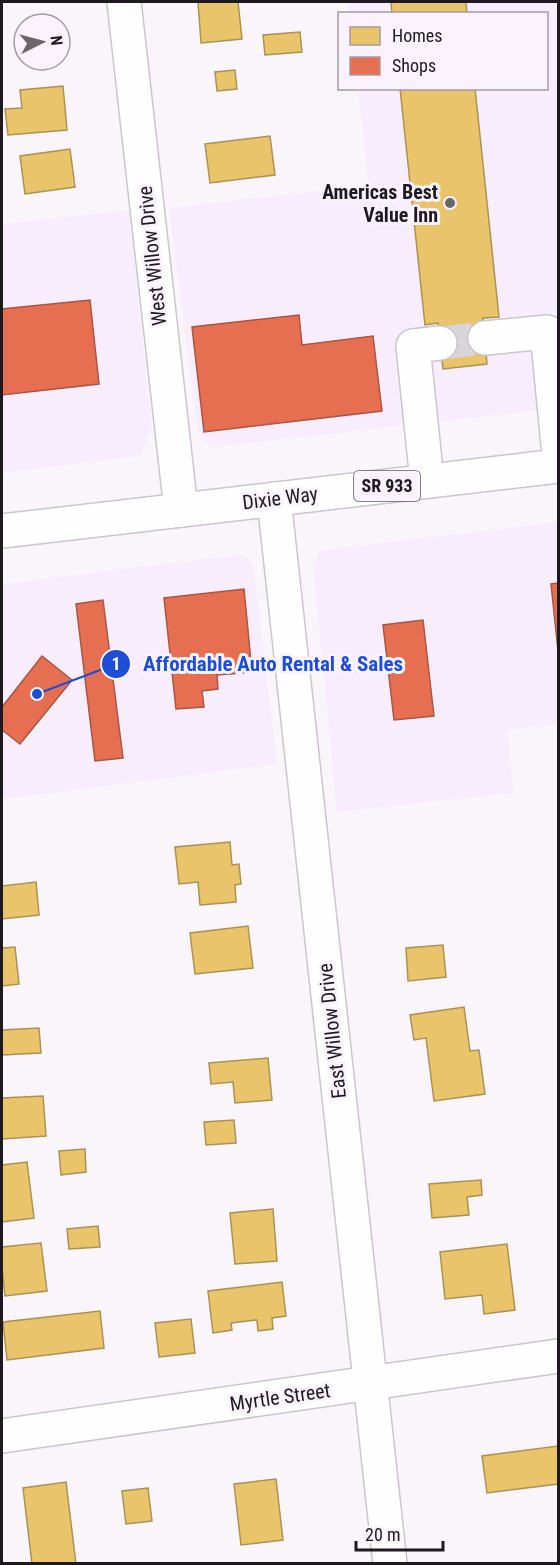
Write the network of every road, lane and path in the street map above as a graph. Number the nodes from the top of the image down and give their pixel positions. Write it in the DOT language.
graph roads {
  1 [pos="124,2"];
  2 [pos="485,339"];
  3 [pos="441,344"];
  4 [pos="558,445"];
  5 [pos="558,466"];
  6 [pos="427,481"];
  7 [pos="274,499"];
  8 [pos="181,510"];
  9 [pos="2,531"];
  10 [pos="558,1356"];
  11 [pos="371,1384"];
  12 [pos="2,1436"];
  13 [pos="390,1563"];
  1 -- 8 [label="street, West Willow Drive"];
  2 -- 4 [label="street"];
  3 -- 6 [label="street"];
  5 -- 6 [label="street, Dixie Way / SR 933"];
  6 -- 7 [label="street, Dixie Way / SR 933"];
  7 -- 8 [label="street, Dixie Way / SR 933"];
  7 -- 11 [label="street, East Willow Drive"];
  8 -- 9 [label="street, Dixie Way / SR 933"];
  10 -- 11 [label="street, Myrtle Street"];
  11 -- 12 [label="street, Myrtle Street"];
  11 -- 13 [label="street, East Willow Drive"];
}
